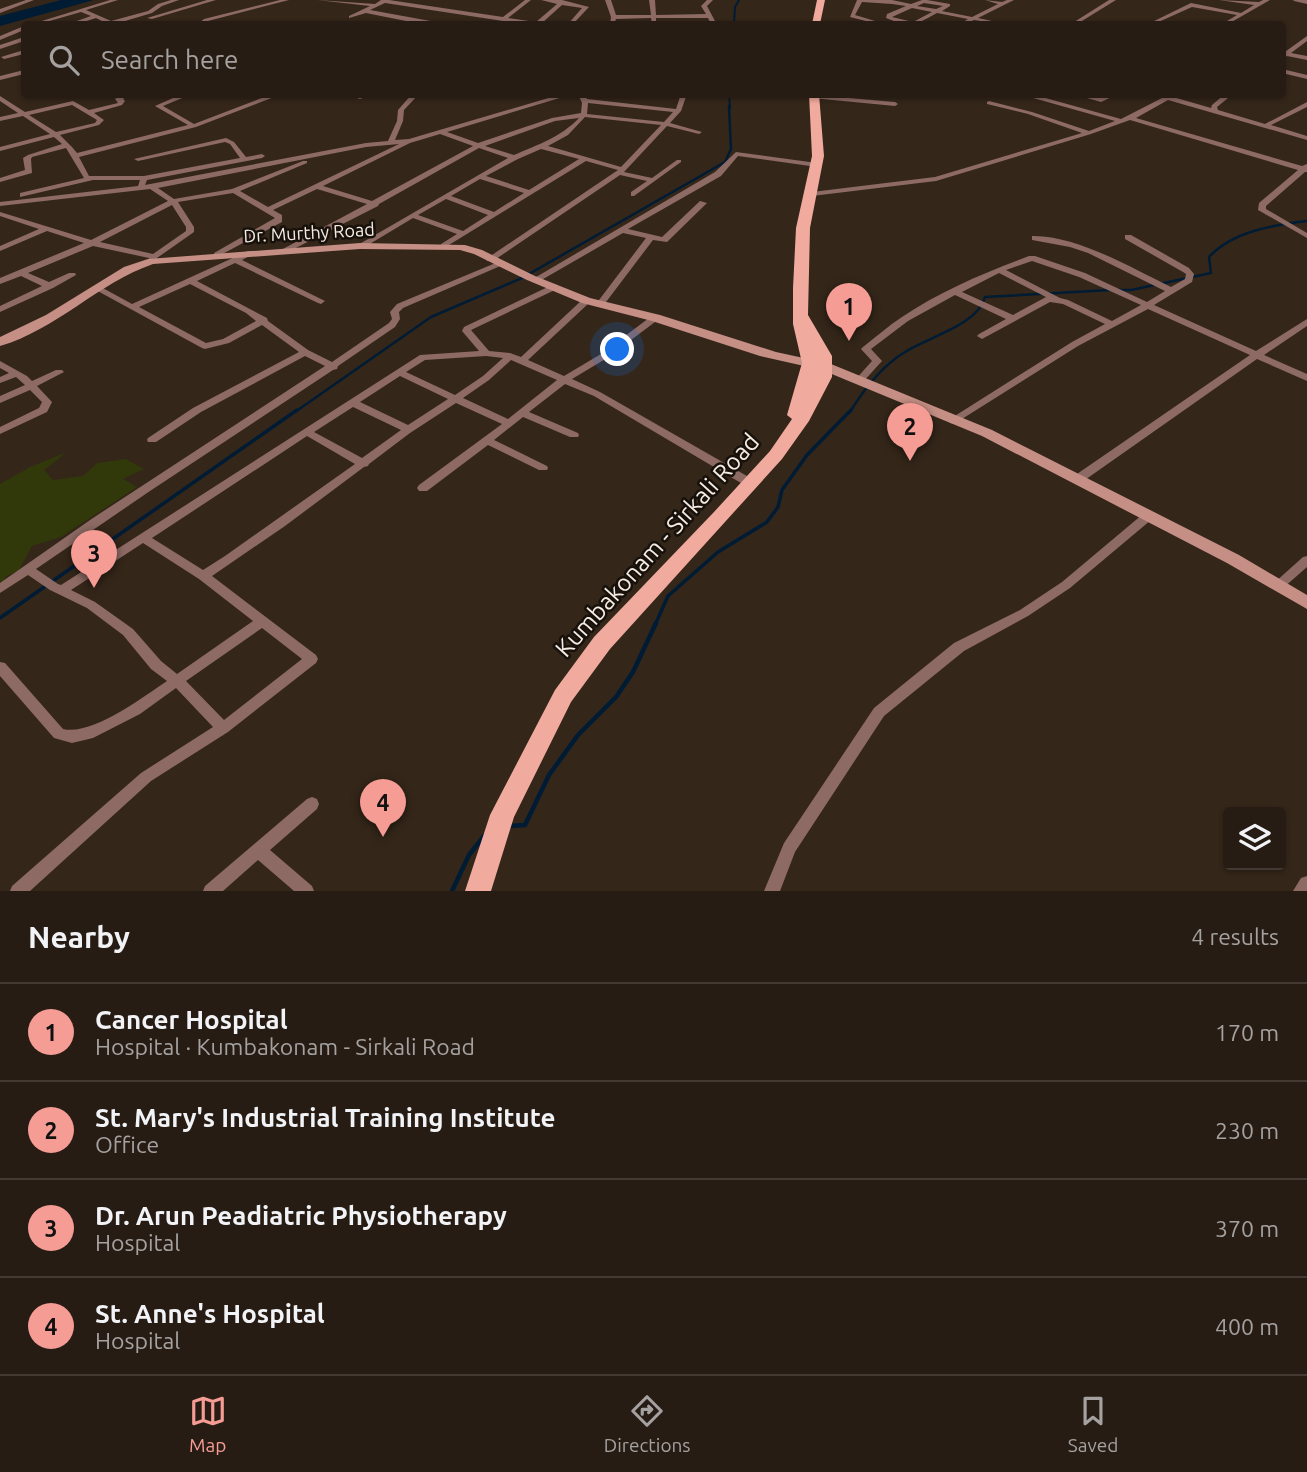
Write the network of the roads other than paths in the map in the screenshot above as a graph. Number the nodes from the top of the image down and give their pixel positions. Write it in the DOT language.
graph roads {
  1 [pos="31,0"];
  2 [pos="115,0"];
  3 [pos="176,0"];
  4 [pos="185,0"];
  5 [pos="213,0"];
  6 [pos="286,0"];
  7 [pos="320,0"];
  8 [pos="443,0"];
  9 [pos="528,0"];
  10 [pos="544,0"];
  11 [pos="608,0"];
  12 [pos="652,0"];
  13 [pos="710,0"];
  14 [pos="821,0"];
  15 [pos="860,0"];
  16 [pos="988,0"];
  17 [pos="1012,0"];
  18 [pos="1112,0"];
  19 [pos="1222,0"];
  20 [pos="1267,0"];
  21 [pos="1296,0"];
  22 [pos="335,1"];
  23 [pos="384,1"];
  24 [pos="892,1"];
  25 [pos="562,2"];
  26 [pos="954,2"];
  27 [pos="1307,2"];
  28 [pos="198,4"];
  29 [pos="1002,4"];
  30 [pos="1259,4"];
  31 [pos="375,5"];
  32 [pos="947,5"];
  33 [pos="912,6"];
  34 [pos="428,8"];
  35 [pos="80,10"];
  36 [pos="0,11"];
  37 [pos="365,11"];
  38 [pos="939,12"];
  39 [pos="1241,14"];
  40 [pos="653,15"];
  41 [pos="95,17"];
  42 [pos="351,17"];
  43 [pos="614,17"];
  44 [pos="151,18"];
  45 [pos="503,19"];
  46 [pos="974,20"];
  47 [pos="45,21"];
  48 [pos="82,21"];
  49 [pos="104,21"];
  50 [pos="131,21"];
  51 [pos="205,21"];
  52 [pos="410,21"];
  53 [pos="517,21"];
  54 [pos="542,21"];
  55 [pos="574,21"];
  56 [pos="613,21"];
  57 [pos="654,21"];
  58 [pos="817,21"];
  59 [pos="871,21"];
  60 [pos="902,21"];
  61 [pos="920,21"];
  62 [pos="971,21"];
  63 [pos="980,21"];
  64 [pos="1079,21"];
  65 [pos="1157,21"];
  66 [pos="1230,21"];
  67 [pos="21,30"];
  68 [pos="0,38"];
  69 [pos="1307,38"];
  70 [pos="21,40"];
  71 [pos="0,47"];
  72 [pos="21,53"];
  73 [pos="1286,54"];
  74 [pos="1286,55"];
  75 [pos="1307,58"];
  76 [pos="1,59"];
  77 [pos="1286,72"];
  78 [pos="21,73"];
  79 [pos="1307,76"];
  80 [pos="0,78"];
  81 [pos="0,98"];
  82 [pos="120,98"];
  83 [pos="179,98"];
  84 [pos="268,98"];
  85 [pos="412,98"];
  86 [pos="557,98"];
  87 [pos="583,98"];
  88 [pos="683,98"];
  89 [pos="814,98"];
  90 [pos="834,98"];
  91 [pos="1037,98"];
  92 [pos="1166,98"];
  93 [pos="1176,98"];
  94 [pos="1225,98"];
  95 [pos="989,103"];
  96 [pos="1307,103"];
  97 [pos="895,104"];
  98 [pos="90,111"];
  99 [pos="678,111"];
  100 [pos="1215,111"];
  101 [pos="23,114"];
  102 [pos="583,115"];
  103 [pos="1130,118"];
  104 [pos="0,119"];
  105 [pos="109,119"];
  106 [pos="629,120"];
  107 [pos="1121,121"];
  108 [pos="101,122"];
  109 [pos="666,124"];
  110 [pos="194,126"];
  111 [pos="1265,126"];
  112 [pos="624,130"];
  113 [pos="442,132"];
  114 [pos="699,132"];
  115 [pos="1089,133"];
  116 [pos="57,136"];
  117 [pos="1307,138"];
  118 [pos="410,141"];
  119 [pos="391,142"];
  120 [pos="67,145"];
  121 [pos="478,146"];
  122 [pos="543,147"];
  123 [pos="0,149"];
  124 [pos="324,155"];
  125 [pos="75,156"];
  126 [pos="262,156"];
  127 [pos="514,158"];
  128 [pos="138,159"];
  129 [pos="244,159"];
  130 [pos="585,159"];
  131 [pos="679,161"];
  132 [pos="817,165"];
  133 [pos="1306,168"];
  134 [pos="620,171"];
  135 [pos="481,177"];
  136 [pos="144,178"];
  137 [pos="90,179"];
  138 [pos="0,180"];
  139 [pos="653,180"];
  140 [pos="151,187"];
  141 [pos="317,187"];
  142 [pos="141,188"];
  143 [pos="234,191"];
  144 [pos="530,193"];
  145 [pos="634,194"];
  146 [pos="812,194"];
  147 [pos="23,195"];
  148 [pos="447,197"];
  149 [pos="173,201"];
  150 [pos="704,203"];
  151 [pos="0,204"];
  152 [pos="375,204"];
  153 [pos="268,210"];
  154 [pos="0,214"];
  155 [pos="494,215"];
  156 [pos="413,216"];
  157 [pos="13,220"];
  158 [pos="0,224"];
  159 [pos="45,229"];
  160 [pos="622,230"];
  161 [pos="464,234"];
  162 [pos="1307,236"];
  163 [pos="1128,237"];
  164 [pos="650,238"];
  165 [pos="1035,238"];
  166 [pos="92,243"];
  167 [pos="360,246"];
  168 [pos="446,247"];
  169 [pos="0,249"];
  170 [pos="284,252"];
  171 [pos="251,253"];
  172 [pos="217,255"];
  173 [pos="172,258"];
  174 [pos="489,258"];
  175 [pos="153,259"];
  176 [pos="235,260"];
  177 [pos="501,264"];
  178 [pos="999,270"];
  179 [pos="22,273"];
  180 [pos="118,274"];
  181 [pos="72,275"];
  182 [pos="533,279"];
  183 [pos="0,281"];
  184 [pos="191,281"];
  185 [pos="50,286"];
  186 [pos="554,287"];
  187 [pos="97,289"];
  188 [pos="1172,291"];
  189 [pos="956,292"];
  190 [pos="1056,299"];
  191 [pos="321,301"];
  192 [pos="586,301"];
  193 [pos="600,304"];
  194 [pos="1148,305"];
  195 [pos="135,306"];
  196 [pos="0,309"];
  197 [pos="622,310"];
  198 [pos="1011,318"];
  199 [pos="264,320"];
  200 [pos="652,320"];
  201 [pos="1307,323"];
  202 [pos="1113,325"];
  203 [pos="982,336"];
  204 [pos="0,342"];
  205 [pos="305,352"];
  206 [pos="486,352"];
  207 [pos="771,354"];
  208 [pos="510,356"];
  209 [pos="1256,356"];
  210 [pos="522,361"];
  211 [pos="0,364"];
  212 [pos="818,365"];
  213 [pos="334,367"];
  214 [pos="59,372"];
  215 [pos="398,372"];
  216 [pos="15,374"];
  217 [pos="1307,378"];
  218 [pos="0,380"];
  219 [pos="562,381"];
  220 [pos="867,384"];
  221 [pos="32,385"];
  222 [pos="457,398"];
  223 [pos="0,400"];
  224 [pos="353,403"];
  225 [pos="523,413"];
  226 [pos="954,421"];
  227 [pos="508,423"];
  228 [pos="408,429"];
  229 [pos="0,431"];
  230 [pos="307,432"];
  231 [pos="574,435"];
  232 [pos="152,440"];
  233 [pos="487,441"];
  234 [pos="364,464"];
  235 [pos="543,468"];
  236 [pos="1078,480"];
  237 [pos="750,483"];
  238 [pos="424,488"];
  239 [pos="1147,517"];
  240 [pos="142,537"];
  241 [pos="1307,560"];
  242 [pos="27,569"];
  243 [pos="203,576"];
  244 [pos="1278,586"];
  245 [pos="58,588"];
  246 [pos="0,589"];
  247 [pos="1307,603"];
  248 [pos="262,621"];
  249 [pos="0,667"];
  250 [pos="178,682"];
  251 [pos="223,728"];
  252 [pos="312,804"];
  253 [pos="259,851"];
  254 [pos="1307,883"];
  255 [pos="18,891"];
  256 [pos="211,891"];
  257 [pos="306,891"];
  258 [pos="478,891"];
  259 [pos="772,891"];
  260 [pos="1301,891"];
  1 -- 36 [label="street"];
  2 -- 35 [label="street"];
  3 -- 44 [label="street"];
  4 -- 28 [label="street"];
  5 -- 28 [label="street"];
  6 -- 51 [label="street"];
  7 -- 22 [label="street"];
  8 -- 34 [label="street"];
  9 -- 45 [label="street"];
  10 -- 25 [label="street"];
  11 -- 43 [label="street"];
  12 -- 40 [label="street"];
  13 -- 40 [label="street"];
  14 -- 58 [label="main road"];
  15 -- 24 [label="street"];
  15 -- 59 [label="street"];
  16 -- 29 [label="street"];
  17 -- 29 [label="street"];
  18 -- 64 [label="street"];
  19 -- 30 [label="street"];
  20 -- 30 [label="street"];
  21 -- 27 [label="street"];
  22 -- 31 [label="street"];
  23 -- 31 [label="street"];
  23 -- 34 [label="street"];
  24 -- 33 [label="street"];
  25 -- 54 [label="street"];
  25 -- 55 [label="street"];
  26 -- 32 [label="street"];
  28 -- 44 [label="street"];
  29 -- 46 [label="street"];
  30 -- 39 [label="street"];
  31 -- 37 [label="street"];
  32 -- 33 [label="street"];
  32 -- 38 [label="street"];
  33 -- 38 [label="street"];
  33 -- 60 [label="street"];
  34 -- 45 [label="street"];
  35 -- 41 [label="street"];
  35 -- 47 [label="street"];
  37 -- 42 [label="street"];
  37 -- 52 [label="street"];
  38 -- 46 [label="street"];
  38 -- 61 [label="street"];
  39 -- 65 [label="street"];
  39 -- 66 [label="street"];
  40 -- 43 [label="street"];
  40 -- 57 [label="street"];
  41 -- 48 [label="street"];
  41 -- 49 [label="street"];
  43 -- 56 [label="street"];
  44 -- 50 [label="street"];
  45 -- 53 [label="street"];
  46 -- 62 [label="street"];
  46 -- 63 [label="street"];
  67 -- 68 [label="street"];
  69 -- 73 [label="street"];
  70 -- 71 [label="street"];
  72 -- 76 [label="street"];
  74 -- 75 [label="street"];
  77 -- 79 [label="street"];
  78 -- 80 [label="street"];
  81 -- 101 [label="street"];
  82 -- 98 [label="street"];
  83 -- 110 [label="street"];
  84 -- 110 [label="street"];
  85 -- 119 [label="street"];
  86 -- 113 [label="street"];
  87 -- 99 [label="street"];
  87 -- 102 [label="street"];
  88 -- 99 [label="street"];
  89 -- 132 [label="main road"];
  90 -- 97 [label="street"];
  91 -- 107 [label="street"];
  92 -- 103 [label="street"];
  93 -- 100 [label="street"];
  94 -- 100 [label="street"];
  95 -- 115 [label="street"];
  96 -- 111 [label="street"];
  98 -- 101 [label="street"];
  98 -- 108 [label="street"];
  99 -- 109 [label="street"];
  100 -- 111 [label="street"];
  101 -- 104 [label="street"];
  101 -- 116 [label="street"];
  102 -- 106 [label="street"];
  102 -- 121 [label="street"];
  102 -- 122 [label="street"];
  103 -- 107 [label="street"];
  103 -- 133 [label="street"];
  105 -- 108 [label="street"];
  106 -- 109 [label="street"];
  106 -- 112 [label="street"];
  107 -- 115 [label="street"];
  108 -- 116 [label="street"];
  109 -- 114 [label="street"];
  109 -- 134 [label="street"];
  110 -- 125 [label="street"];
  111 -- 117 [label="street"];
  113 -- 118 [label="street"];
  113 -- 121 [label="street"];
  115 -- 146 [label="street"];
  116 -- 120 [label="street"];
  116 -- 123 [label="street"];
  118 -- 119 [label="street"];
  118 -- 141 [label="street"];
  119 -- 124 [label="street"];
  120 -- 125 [label="street"];
  120 -- 138 [label="street"];
  121 -- 127 [label="street"];
  121 -- 152 [label="street"];
  122 -- 127 [label="street"];
  122 -- 130 [label="street"];
  124 -- 140 [label="street"];
  124 -- 143 [label="street"];
  125 -- 137 [label="street"];
  126 -- 129 [label="street"];
  127 -- 135 [label="street"];
  128 -- 129 [label="street"];
  129 -- 136 [label="street"];
  130 -- 134 [label="street"];
  130 -- 144 [label="street"];
  131 -- 139 [label="street"];
  132 -- 146 [label="main road"];
  132 -- 160 [label="street"];
  133 -- 162 [label="street"];
  134 -- 139 [label="street"];
  134 -- 174 [label="street"];
  135 -- 144 [label="street"];
  135 -- 148 [label="street"];
  136 -- 137 [label="street"];
  136 -- 142 [label="street"];
  137 -- 147 [label="street"];
  139 -- 145 [label="street"];
  140 -- 142 [label="street"];
  140 -- 149 [label="street"];
  141 -- 152 [label="street"];
  141 -- 153 [label="street"];
  142 -- 151 [label="street"];
  143 -- 149 [label="street"];
  143 -- 153 [label="street"];
  144 -- 155 [label="street"];
  146 -- 212 [label="main road"];
  148 -- 155 [label="street"];
  148 -- 156 [label="street"];
  149 -- 166 [label="street"];
  149 -- 175 [label="street"];
  150 -- 164 [label="street"];
  152 -- 170 [label="street"];
  153 -- 172 [label="street"];
  154 -- 157 [label="street"];
  155 -- 161 [label="street"];
  156 -- 161 [label="street"];
  156 -- 167 [label="street"];
  157 -- 158 [label="street"];
  157 -- 159 [label="street"];
  159 -- 166 [label="street"];
  159 -- 169 [label="street"];
  160 -- 164 [label="street"];
  160 -- 182 [label="street"];
  161 -- 168 [label="street"];
  163 -- 188 [label="street"];
  164 -- 193 [label="street"];
  165 -- 188 [label="street"];
  166 -- 175 [label="street"];
  166 -- 179 [label="street"];
  167 -- 168 [label="main road, Dr. Murthy Road"];
  167 -- 170 [label="main road, Dr. Murthy Road"];
  168 -- 174 [label="main road, Dr. Murthy Road"];
  170 -- 171 [label="main road, Dr. Murthy Road"];
  171 -- 172 [label="main road, Dr. Murthy Road"];
  171 -- 176 [label="street"];
  172 -- 173 [label="main road, Dr. Murthy Road"];
  173 -- 175 [label="main road, Dr. Murthy Road"];
  173 -- 180 [label="main road, Dr. Murthy Road"];
  174 -- 177 [label="main road, Dr. Murthy Road"];
  175 -- 180 [label="main road, Dr. Murthy Road"];
  176 -- 184 [label="street"];
  176 -- 191 [label="street"];
  177 -- 182 [label="main road, Dr. Murthy Road"];
  177 -- 213 [label="street"];
  178 -- 189 [label="street"];
  178 -- 190 [label="street"];
  178 -- 194 [label="street"];
  179 -- 183 [label="street"];
  179 -- 185 [label="street"];
  180 -- 187 [label="main road, Dr. Murthy Road"];
  181 -- 185 [label="street"];
  182 -- 186 [label="main road, Dr. Murthy Road"];
  184 -- 195 [label="street"];
  184 -- 199 [label="street"];
  185 -- 196 [label="street"];
  186 -- 192 [label="main road, Dr. Murthy Road"];
  186 -- 206 [label="street"];
  187 -- 195 [label="street"];
  187 -- 204 [label="main road, Dr. Murthy Road"];
  188 -- 194 [label="street"];
  189 -- 198 [label="street"];
  189 -- 220 [label="street"];
  190 -- 198 [label="street"];
  190 -- 202 [label="street"];
  192 -- 193 [label="main road, Dr. Murthy Road"];
  192 -- 210 [label="street"];
  193 -- 197 [label="main road, Dr. Murthy Road"];
  194 -- 202 [label="street"];
  194 -- 209 [label="street"];
  195 -- 199 [label="street"];
  197 -- 200 [label="main road, Dr. Murthy Road"];
  197 -- 207 [label="main road, Dr. Murthy Road"];
  198 -- 203 [label="street"];
  199 -- 205 [label="street"];
  200 -- 207 [label="main road, Dr. Murthy Road"];
  200 -- 219 [label="street"];
  201 -- 209 [label="street"];
  202 -- 226 [label="street"];
  205 -- 213 [label="street"];
  205 -- 232 [label="street"];
  206 -- 208 [label="street"];
  206 -- 215 [label="street"];
  207 -- 212 [label="main road, Dr. Murthy Road"];
  208 -- 210 [label="street"];
  208 -- 222 [label="street"];
  209 -- 217 [label="street"];
  209 -- 236 [label="street"];
  210 -- 219 [label="street"];
  211 -- 216 [label="street"];
  212 -- 220 [label="main road, Dr. Murthy Road"];
  212 -- 237 [label="main road, Kumbakonam - Sirkali Road"];
  213 -- 242 [label="street"];
  214 -- 221 [label="street"];
  215 -- 222 [label="street"];
  215 -- 224 [label="street"];
  216 -- 218 [label="street"];
  216 -- 221 [label="street"];
  219 -- 225 [label="street"];
  219 -- 237 [label="street"];
  220 -- 226 [label="main road, Dr. Murthy Road"];
  221 -- 223 [label="street"];
  221 -- 229 [label="street"];
  222 -- 227 [label="street"];
  222 -- 228 [label="street"];
  224 -- 228 [label="street"];
  224 -- 230 [label="street"];
  225 -- 227 [label="street"];
  225 -- 231 [label="street"];
  226 -- 236 [label="main road, Dr. Murthy Road"];
  227 -- 233 [label="street"];
  228 -- 234 [label="street"];
  230 -- 234 [label="street"];
  230 -- 240 [label="street"];
  233 -- 235 [label="street"];
  233 -- 238 [label="street"];
  234 -- 243 [label="street"];
  236 -- 239 [label="main road, Dr. Murthy Road"];
  237 -- 258 [label="main road, Kumbakonam - Sirkali Road"];
  239 -- 244 [label="main road, Dr. Murthy Road"];
  239 -- 259 [label="street"];
  240 -- 243 [label="street"];
  240 -- 245 [label="street"];
  241 -- 244 [label="street"];
  242 -- 245 [label="street"];
  242 -- 246 [label="street"];
  243 -- 248 [label="street"];
  244 -- 247 [label="main road, Dr. Murthy Road"];
  245 -- 250 [label="street"];
  248 -- 250 [label="street"];
  248 -- 251 [label="street"];
  249 -- 250 [label="street"];
  250 -- 251 [label="street"];
  251 -- 255 [label="street"];
  252 -- 253 [label="street"];
  253 -- 256 [label="street"];
  253 -- 257 [label="street"];
  254 -- 260 [label="street"];
}
